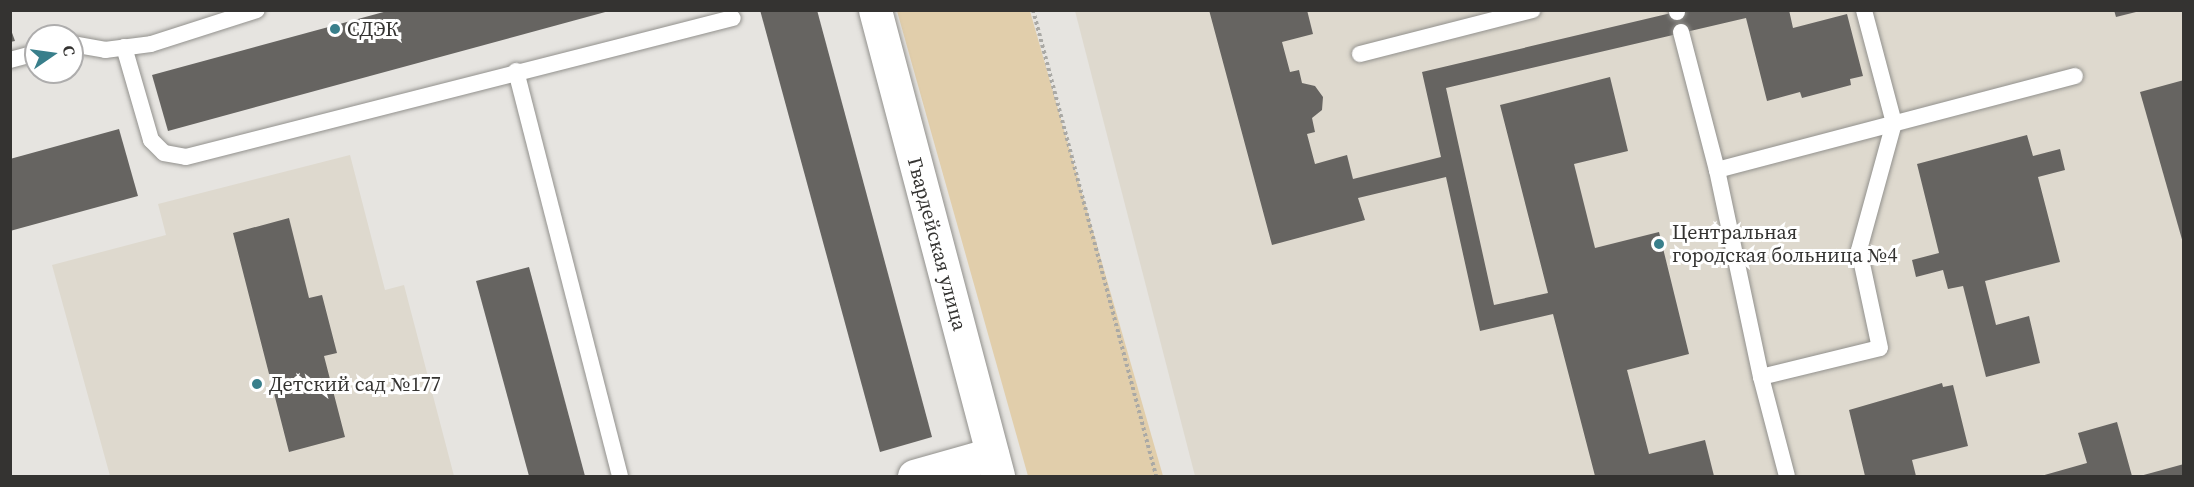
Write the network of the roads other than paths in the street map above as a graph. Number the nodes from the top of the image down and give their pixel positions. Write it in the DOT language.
graph roads {
  1 [pos="257,10"];
  2 [pos="875,10"];
  3 [pos="1532,10"];
  4 [pos="1864,10"];
  5 [pos="733,18"];
  6 [pos="1681,32"];
  7 [pos="84,46"];
  8 [pos="124,47"];
  9 [pos="1360,54"];
  10 [pos="516,71"];
  11 [pos="2075,76"];
  12 [pos="1894,123"];
  13 [pos="1717,170"];
  14 [pos="1761,377"];
  15 [pos="995,466"];
  16 [pos="620,477"];
  17 [pos="914,477"];
  18 [pos="1787,477"];
  1 -- 8 [label="lane"];
  2 -- 15 [label="street, Гвардейская улица"];
  3 -- 9 [label="lane"];
  4 -- 12 [label="lane"];
  5 -- 10 [label="lane"];
  6 -- 13 [label="lane"];
  7 -- 8 [label="lane"];
  8 -- 10 [label="lane"];
  10 -- 16 [label="lane"];
  11 -- 12 [label="lane"];
  12 -- 13 [label="lane"];
  12 -- 14 [label="lane"];
  13 -- 14 [label="lane"];
  14 -- 18 [label="lane"];
  15 -- 17 [label="street"];
}
